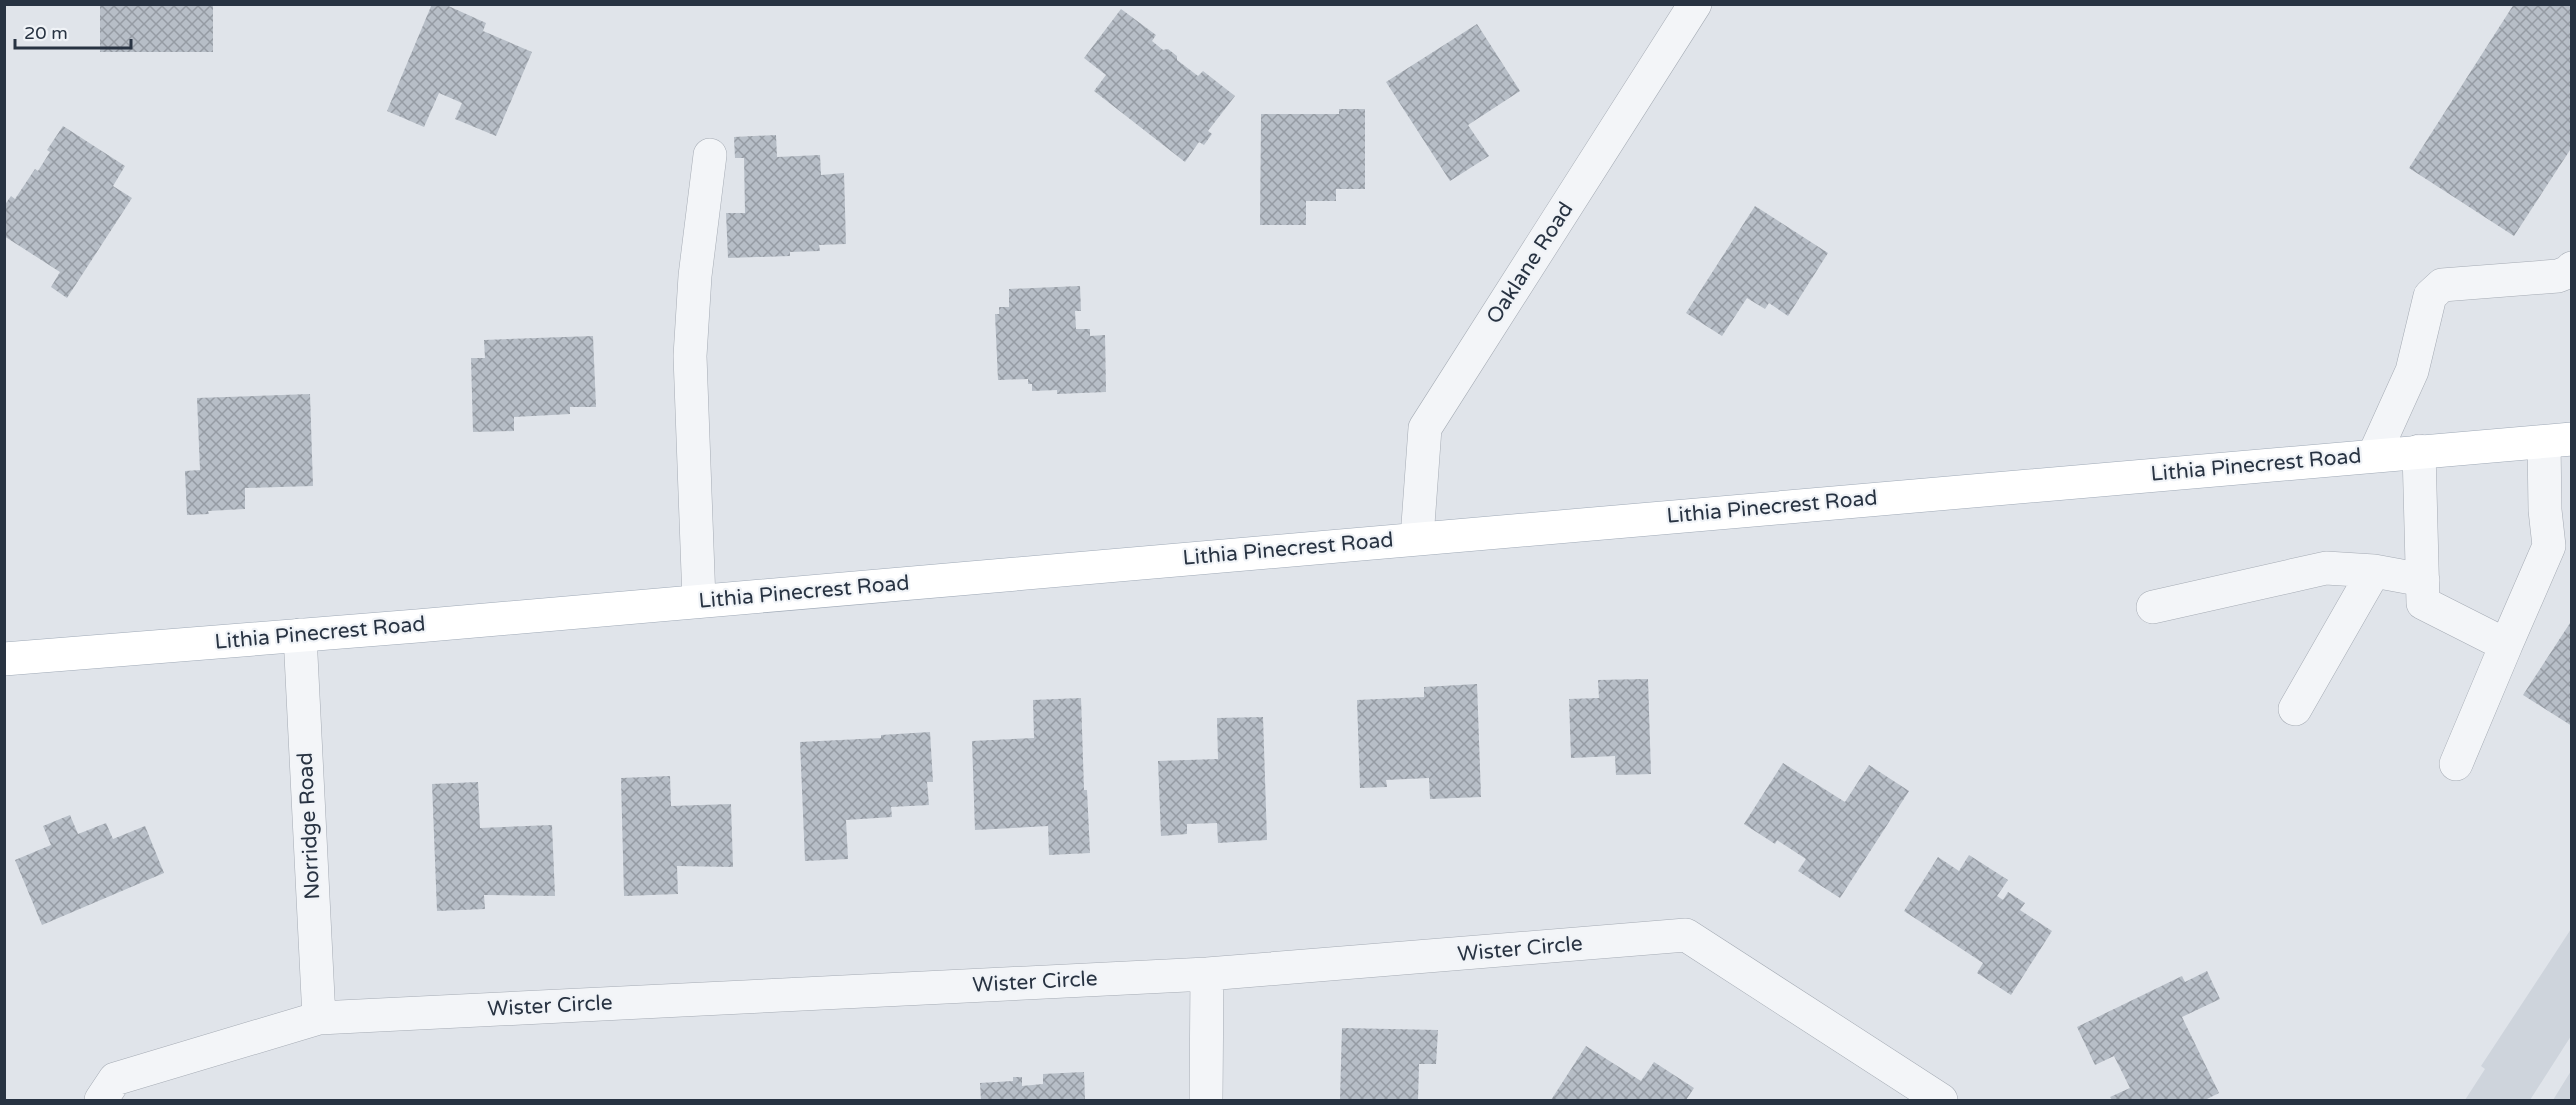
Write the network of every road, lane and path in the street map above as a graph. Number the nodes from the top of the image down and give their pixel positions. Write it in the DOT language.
graph roads {
  1 [pos="1695,4"];
  2 [pos="711,155"];
  3 [pos="2571,268"];
  4 [pos="2558,441"];
  5 [pos="2420,451"];
  6 [pos="2374,455"];
  7 [pos="1418,538"];
  8 [pos="2374,572"];
  9 [pos="2422,580"];
  10 [pos="699,601"];
  11 [pos="2153,607"];
  12 [pos="300,635"];
  13 [pos="2506,645"];
  14 [pos="4,658"];
  15 [pos="2295,709"];
  16 [pos="2456,764"];
  17 [pos="1207,974"];
  18 [pos="319,1017"];
  19 [pos="100,1101"];
  20 [pos="1206,1101"];
  21 [pos="1941,1101"];
  1 -- 7 [label="street, Oaklane Road"];
  2 -- 10 [label="street"];
  3 -- 6 [label="street"];
  4 -- 5 [label="main road, Lithia Pinecrest Road"];
  4 -- 13 [label="street"];
  5 -- 6 [label="main road, Lithia Pinecrest Road"];
  5 -- 9 [label="street"];
  6 -- 7 [label="main road, Lithia Pinecrest Road"];
  7 -- 10 [label="main road, Lithia Pinecrest Road"];
  8 -- 9 [label="street"];
  8 -- 11 [label="street"];
  8 -- 15 [label="street"];
  9 -- 13 [label="street"];
  10 -- 12 [label="main road, Lithia Pinecrest Road"];
  12 -- 14 [label="main road, Lithia Pinecrest Road"];
  12 -- 18 [label="street, Norridge Road"];
  13 -- 16 [label="street"];
  17 -- 18 [label="street, Wister Circle"];
  17 -- 20 [label="street"];
  17 -- 21 [label="street, Wister Circle"];
  18 -- 19 [label="street, Wister Circle"];
}
